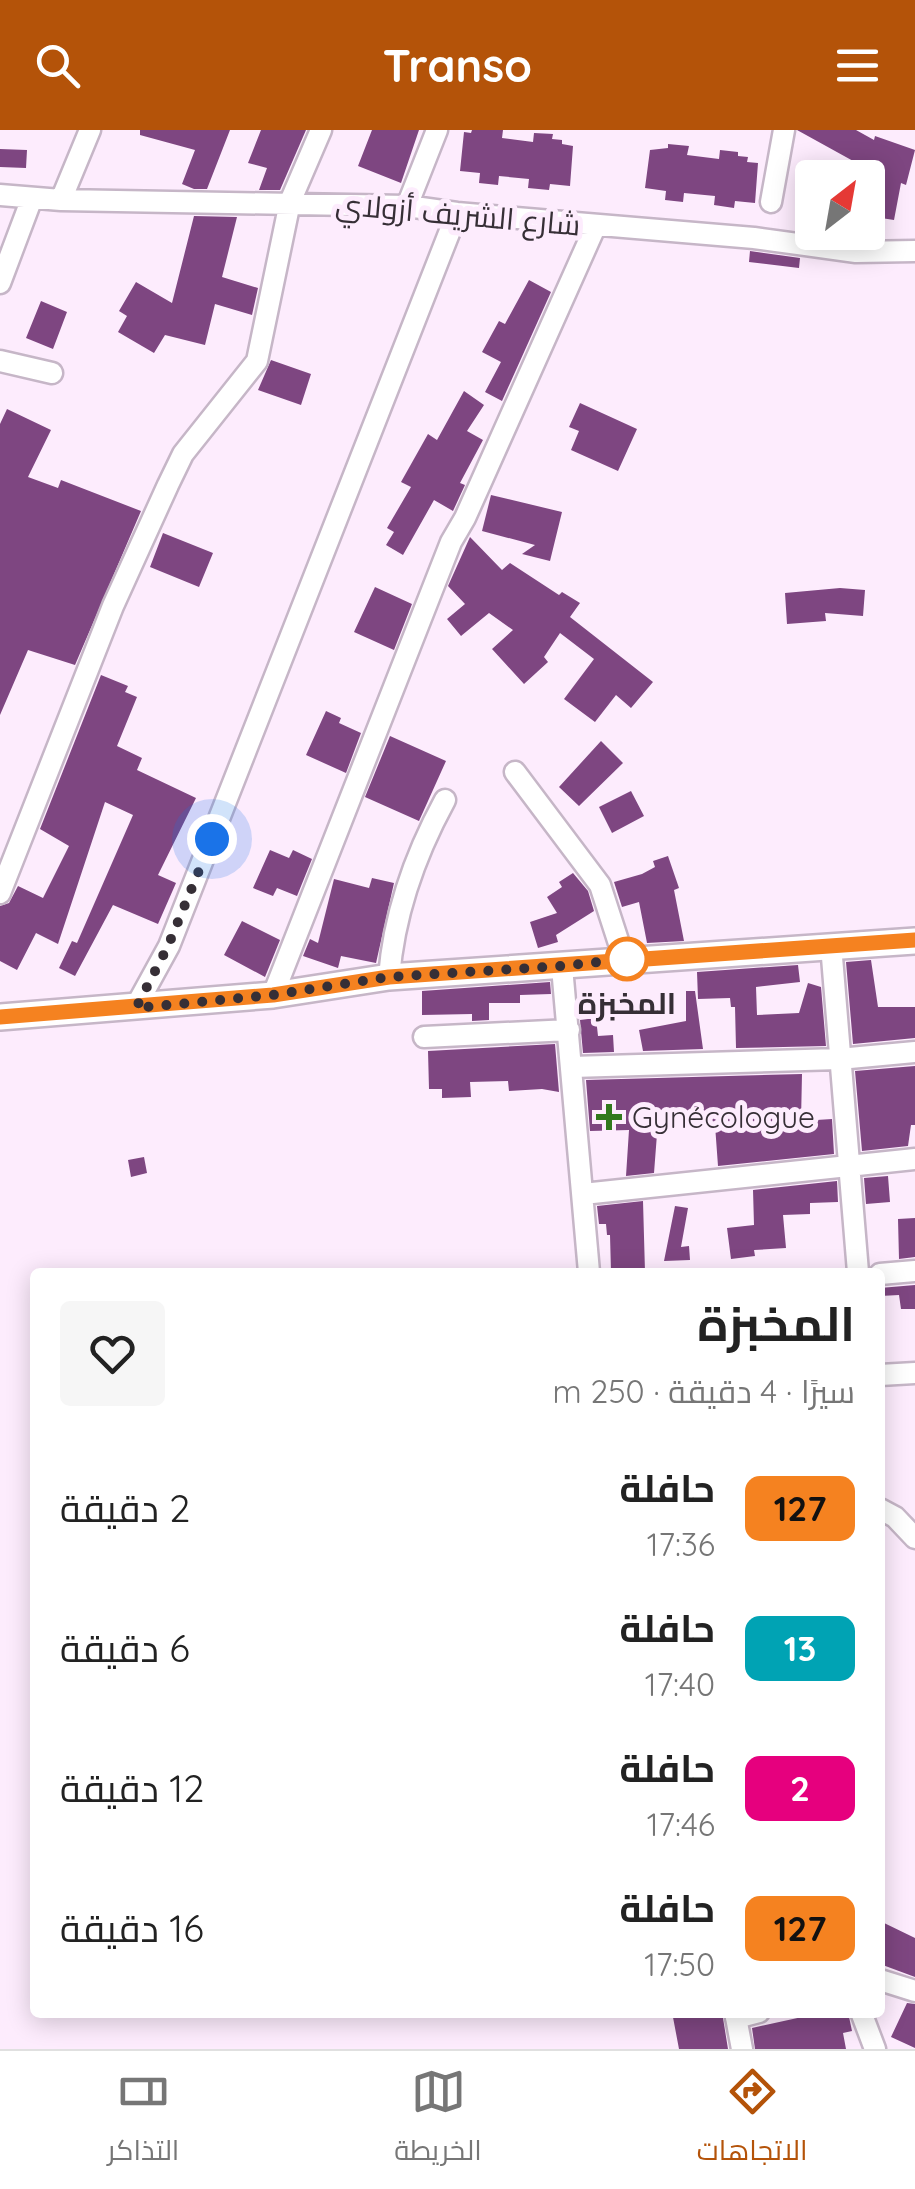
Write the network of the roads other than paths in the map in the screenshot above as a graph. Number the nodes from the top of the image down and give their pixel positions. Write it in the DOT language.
graph roads {
  1 [pos="90,130"];
  2 [pos="320,130"];
  3 [pos="437,130"];
  4 [pos="772,130"];
  5 [pos="784,130"];
  6 [pos="0,196"];
  7 [pos="32,198"];
  8 [pos="61,200"];
  9 [pos="290,202"];
  10 [pos="771,202"];
  11 [pos="407,206"];
  12 [pos="458,214"];
  13 [pos="596,225"];
  14 [pos="915,251"];
  15 [pos="0,283"];
  16 [pos="0,361"];
  17 [pos="52,373"];
  18 [pos="515,772"];
  19 [pos="445,800"];
  20 [pos="0,893"];
  21 [pos="915,940"];
  22 [pos="830,945"];
  23 [pos="624,959"];
  24 [pos="562,966"];
  25 [pos="389,977"];
  26 [pos="273,995"];
  27 [pos="136,1008"];
  28 [pos="0,1017"];
  29 [pos="569,1030"];
  30 [pos="424,1037"];
  31 [pos="915,1052"];
  32 [pos="839,1059"];
  33 [pos="572,1067"];
  34 [pos="915,1159"];
  35 [pos="849,1166"];
  36 [pos="582,1194"];
  37 [pos="589,1268"];
  38 [pos="858,1268"];
  39 [pos="915,1271"];
  40 [pos="885,1274"];
  41 [pos="915,1374"];
  42 [pos="885,1375"];
  43 [pos="885,1512"];
  44 [pos="915,1538"];
  45 [pos="885,1982"];
  46 [pos="915,1992"];
  47 [pos="737,2018"];
  48 [pos="863,2018"];
  49 [pos="742,2049"];
  50 [pos="875,2049"];
  1 -- 8 [label="street"];
  2 -- 9 [label="street"];
  3 -- 11 [label="street"];
  4 -- 5 [label="street"];
  5 -- 10 [label="street"];
  6 -- 7 [label="street, شارع الشريف أزولاي"];
  7 -- 8 [label="street, شارع الشريف أزولاي"];
  7 -- 15 [label="street"];
  8 -- 9 [label="street, شارع الشريف أزولاي"];
  9 -- 11 [label="street, شارع الشريف أزولاي"];
  9 -- 20 [label="street"];
  11 -- 12 [label="street, شارع الشريف أزولاي"];
  12 -- 13 [label="street, شارع الشريف أزولاي"];
  12 -- 27 [label="street"];
  13 -- 14 [label="street, شارع الشريف أزولاي"];
  13 -- 26 [label="street"];
  16 -- 17 [label="street"];
  18 -- 23 [label="street"];
  19 -- 25 [label="street"];
  21 -- 22 [label="main road"];
  22 -- 23 [label="main road"];
  22 -- 32 [label="street"];
  23 -- 24 [label="main road"];
  24 -- 25 [label="main road"];
  24 -- 29 [label="street"];
  25 -- 26 [label="main road"];
  26 -- 27 [label="main road"];
  27 -- 28 [label="main road"];
  29 -- 30 [label="street"];
  29 -- 33 [label="street"];
  31 -- 32 [label="street"];
  32 -- 33 [label="street"];
  32 -- 35 [label="street"];
  33 -- 36 [label="street"];
  34 -- 35 [label="street"];
  35 -- 36 [label="street"];
  35 -- 38 [label="street"];
  36 -- 37 [label="street"];
  39 -- 40 [label="street"];
  41 -- 42 [label="street"];
  43 -- 44 [label="street"];
  45 -- 46 [label="street"];
  47 -- 49 [label="street"];
  48 -- 50 [label="street"];
}
